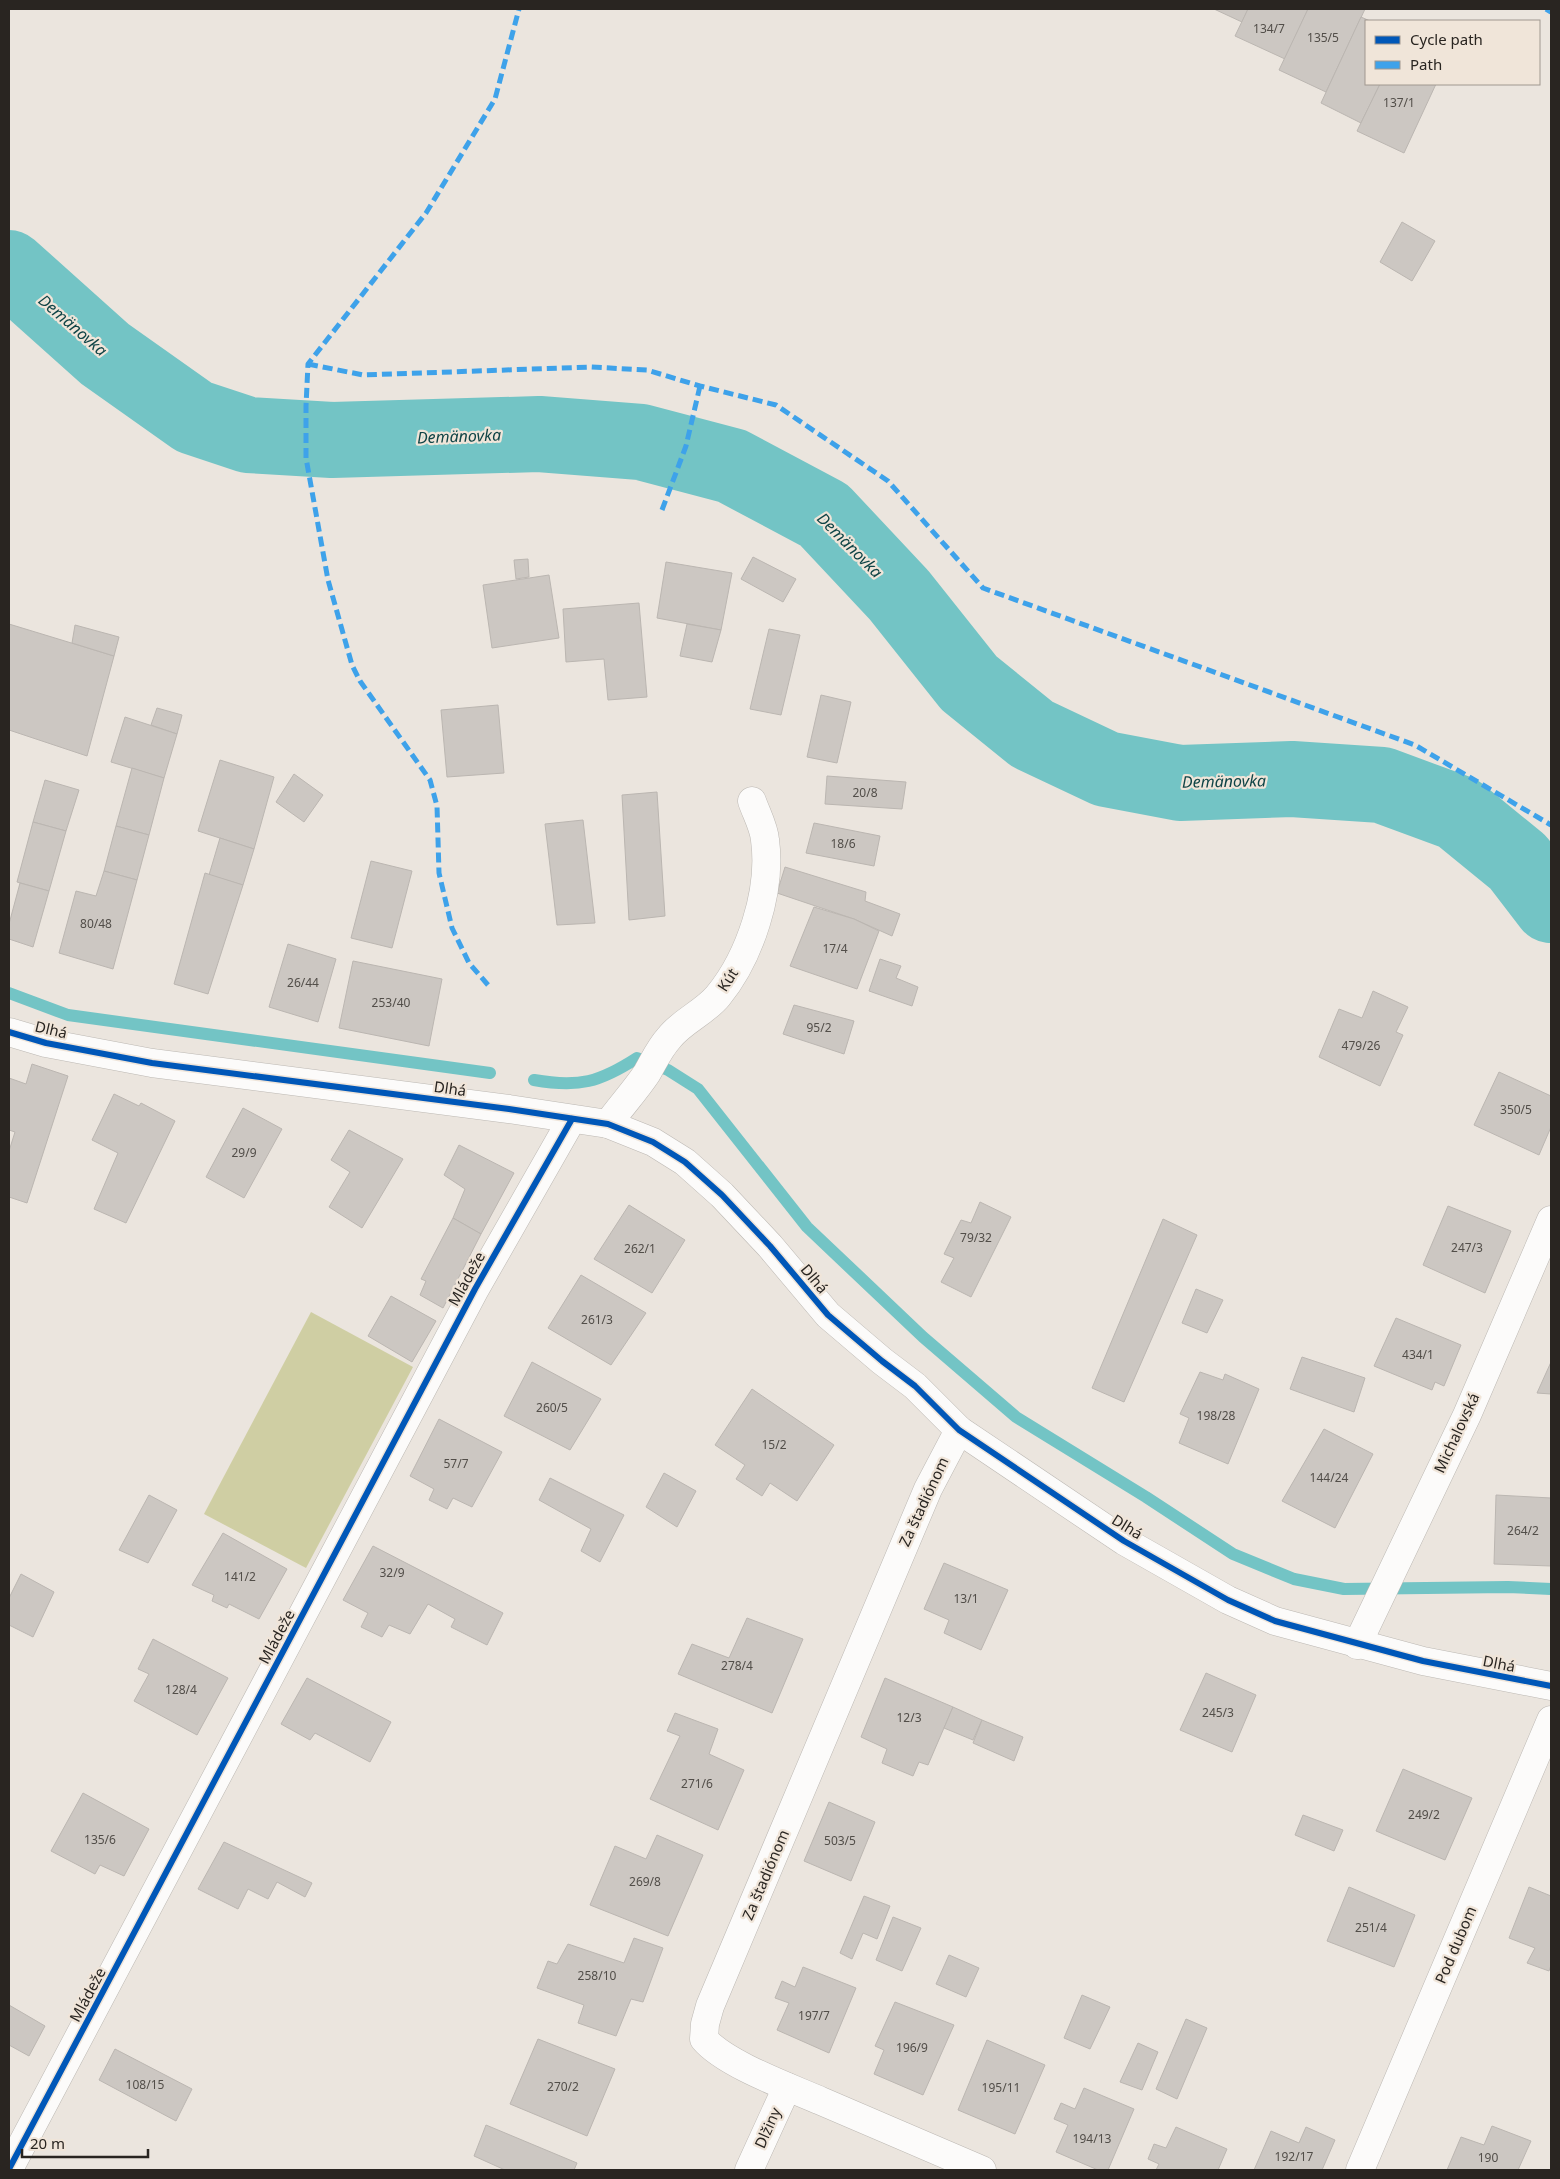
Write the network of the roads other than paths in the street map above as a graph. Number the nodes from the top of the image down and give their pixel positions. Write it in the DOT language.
graph roads {
  1 [pos="752,801"];
  2 [pos="9,1032"];
  3 [pos="572,1119"];
  4 [pos="608,1124"];
  5 [pos="1551,1220"];
  6 [pos="959,1430"];
  7 [pos="1357,1644"];
  8 [pos="1551,1686"];
  9 [pos="1551,1720"];
  10 [pos="787,2087"];
  11 [pos="9,2169"];
  12 [pos="749,2170"];
  13 [pos="982,2170"];
  14 [pos="1360,2170"];
  1 -- 4 [label="street, Kút"];
  2 -- 3 [label="street, Dlhá"];
  3 -- 4 [label="street, Dlhá"];
  3 -- 11 [label="street, Mládeže"];
  4 -- 6 [label="street, Dlhá"];
  5 -- 7 [label="street, Michalovská"];
  6 -- 7 [label="street, Dlhá"];
  6 -- 10 [label="street, Za štadiónom"];
  7 -- 8 [label="street, Dlhá"];
  9 -- 14 [label="street, Pod dubom"];
  10 -- 12 [label="street, Dlžiny"];
  10 -- 13 [label="street, Za štadiónom"];
}
